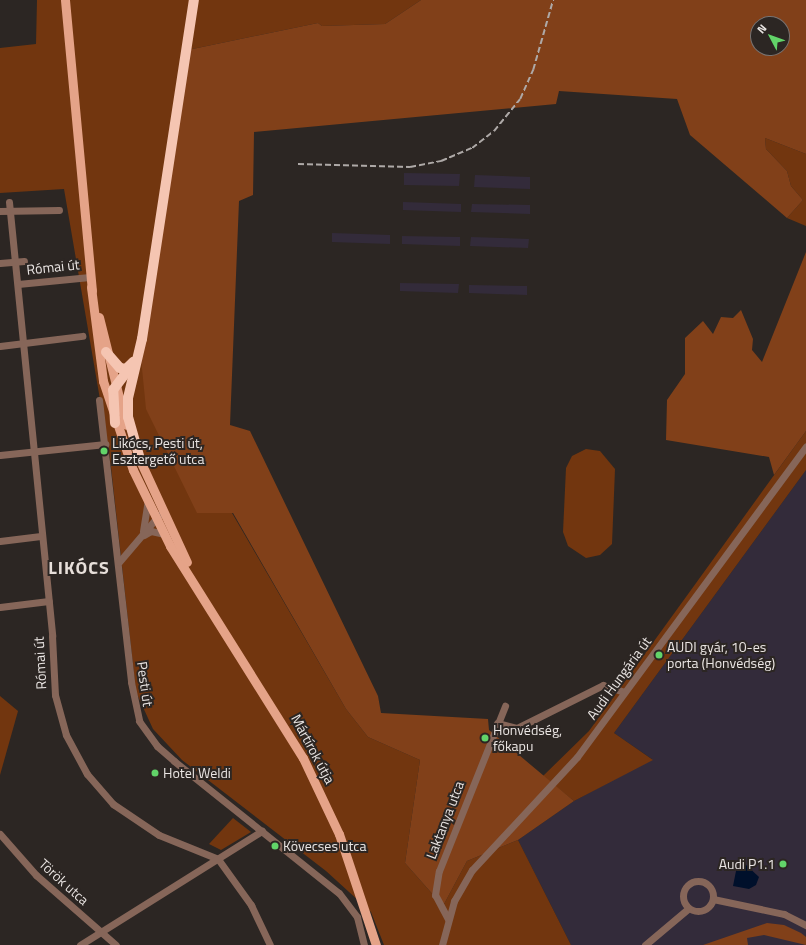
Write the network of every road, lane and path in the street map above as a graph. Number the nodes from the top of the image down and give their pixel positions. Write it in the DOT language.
graph roads {
  1 [pos="65,0"];
  2 [pos="194,0"];
  3 [pos="10,206"];
  4 [pos="59,210"];
  5 [pos="0,211"];
  6 [pos="24,261"];
  7 [pos="15,262"];
  8 [pos="0,264"];
  9 [pos="90,277"];
  10 [pos="18,284"];
  11 [pos="92,287"];
  12 [pos="82,336"];
  13 [pos="24,343"];
  14 [pos="0,346"];
  15 [pos="106,352"];
  16 [pos="138,356"];
  17 [pos="115,387"];
  18 [pos="99,400"];
  19 [pos="115,423"];
  20 [pos="105,444"];
  21 [pos="806,446"];
  22 [pos="35,451"];
  23 [pos="0,454"];
  24 [pos="140,459"];
  25 [pos="148,501"];
  26 [pos="159,515"];
  27 [pos="164,534"];
  28 [pos="41,536"];
  29 [pos="139,538"];
  30 [pos="0,541"];
  31 [pos="118,562"];
  32 [pos="195,581"];
  33 [pos="49,601"];
  34 [pos="0,606"];
  35 [pos="624,692"];
  36 [pos="505,706"];
  37 [pos="497,723"];
  38 [pos="262,831"];
  39 [pos="0,834"];
  40 [pos="218,859"];
  41 [pos="713,899"];
  42 [pos="689,908"];
  43 [pos="448,919"];
  44 [pos="806,925"];
  45 [pos="102,931"];
  46 [pos="80,945"];
  47 [pos="116,945"];
  48 [pos="270,945"];
  49 [pos="364,945"];
  50 [pos="376,945"];
  51 [pos="442,945"];
  52 [pos="645,945"];
  1 -- 9 [label="main road"];
  2 -- 16 [label="highway"];
  3 -- 4 [label="street"];
  3 -- 5 [label="street"];
  3 -- 7 [label="street, Római út"];
  6 -- 7 [label="street"];
  7 -- 8 [label="street"];
  7 -- 10 [label="street, Római út"];
  9 -- 10 [label="street, Római út"];
  9 -- 11 [label="main road"];
  10 -- 13 [label="street, Római út"];
  11 -- 15 [label="main road"];
  11 -- 19 [label="main road"];
  12 -- 13 [label="street"];
  13 -- 14 [label="street"];
  13 -- 22 [label="street, Római út"];
  15 -- 16 [label="highway"];
  15 -- 17 [label="main road"];
  16 -- 17 [label="highway"];
  16 -- 24 [label="highway"];
  17 -- 19 [label="highway"];
  17 -- 24 [label="main road"];
  18 -- 20 [label="street, Pesti út"];
  19 -- 25 [label="main road"];
  20 -- 22 [label="street"];
  20 -- 31 [label="street, Pesti út"];
  21 -- 35 [label="street, Audi Hungária út"];
  22 -- 23 [label="street"];
  22 -- 28 [label="street, Római út"];
  24 -- 26 [label="main road"];
  25 -- 26 [label="main road"];
  25 -- 29 [label="street"];
  26 -- 27 [label="main road"];
  26 -- 29 [label="street"];
  26 -- 32 [label="main road"];
  27 -- 29 [label="street"];
  27 -- 32 [label="main road"];
  28 -- 30 [label="street"];
  28 -- 33 [label="street, Római út"];
  29 -- 31 [label="street"];
  31 -- 38 [label="street, Pesti út"];
  32 -- 50 [label="main road, Mártírok útja"];
  33 -- 34 [label="street"];
  33 -- 40 [label="street, Római út"];
  35 -- 37 [label="street"];
  35 -- 43 [label="street, Audi Hungária út"];
  36 -- 37 [label="street, Laktanya utca"];
  37 -- 43 [label="street, Laktanya utca"];
  38 -- 40 [label="street"];
  38 -- 49 [label="street, Pesti út"];
  39 -- 45 [label="street, Török utca"];
  40 -- 45 [label="street"];
  40 -- 48 [label="street"];
  41 -- 42 [label="street"];
  41 -- 42 [label="street"];
  41 -- 44 [label="street"];
  42 -- 52 [label="street"];
  43 -- 51 [label="street"];
  45 -- 46 [label="street"];
  45 -- 47 [label="street, Török utca"];
}
